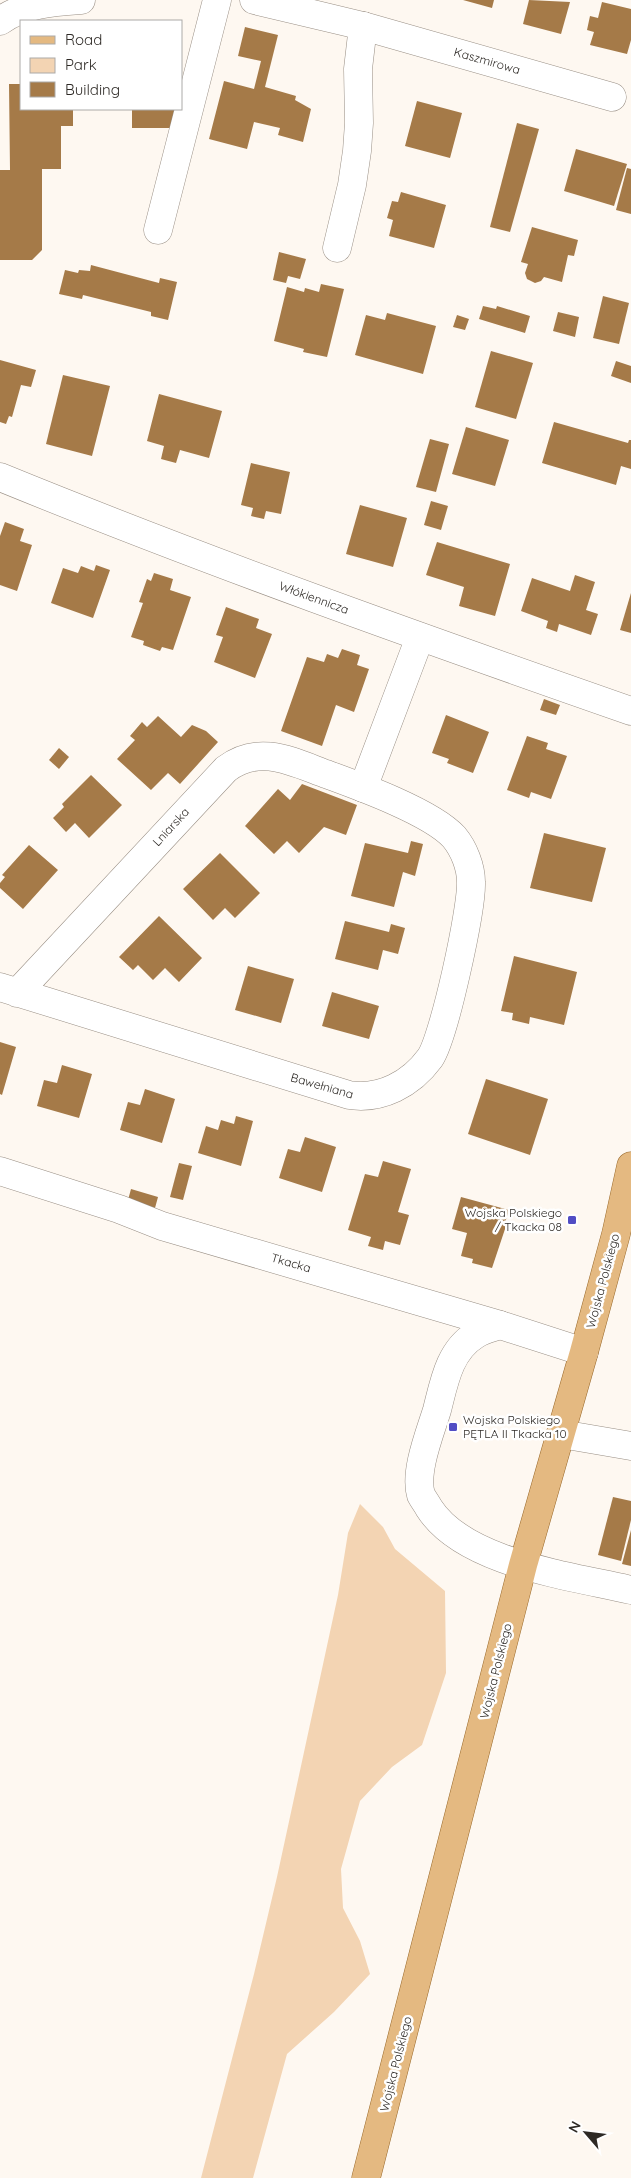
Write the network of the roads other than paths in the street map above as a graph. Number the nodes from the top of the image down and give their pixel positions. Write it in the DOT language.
graph roads {
  1 [pos="81,0"];
  2 [pos="217,0"];
  3 [pos="254,0"];
  4 [pos="320,7"];
  5 [pos="0,21"];
  6 [pos="363,26"];
  7 [pos="612,97"];
  8 [pos="158,230"];
  9 [pos="337,248"];
  10 [pos="0,478"];
  11 [pos="420,637"];
  12 [pos="631,711"];
  13 [pos="363,788"];
  14 [pos="8,990"];
  15 [pos="0,1171"];
  16 [pos="629,1180"];
  17 [pos="500,1325"];
  18 [pos="584,1352"];
  19 [pos="561,1434"];
  20 [pos="631,1446"];
  21 [pos="523,1565"];
  22 [pos="631,1590"];
  23 [pos="366,2178"];
  1 -- 5 [label="street"];
  2 -- 8 [label="street"];
  3 -- 4 [label="street, Kaszmirowa"];
  4 -- 6 [label="street, Kaszmirowa"];
  6 -- 7 [label="street, Kaszmirowa"];
  6 -- 9 [label="street"];
  10 -- 11 [label="street, Włókiennicza"];
  11 -- 12 [label="street, Włókiennicza"];
  11 -- 13 [label="street"];
  13 -- 14 [label="street, Lniarska"];
  13 -- 14 [label="street, Bawełniana"];
  15 -- 17 [label="street, Tkacka"];
  16 -- 18 [label="main road, Wojska Polskiego"];
  17 -- 18 [label="street, Tkacka"];
  17 -- 21 [label="street"];
  18 -- 19 [label="main road, Wojska Polskiego"];
  19 -- 20 [label="street"];
  19 -- 21 [label="main road, Wojska Polskiego"];
  21 -- 22 [label="street"];
  21 -- 23 [label="main road, Wojska Polskiego"];
}
